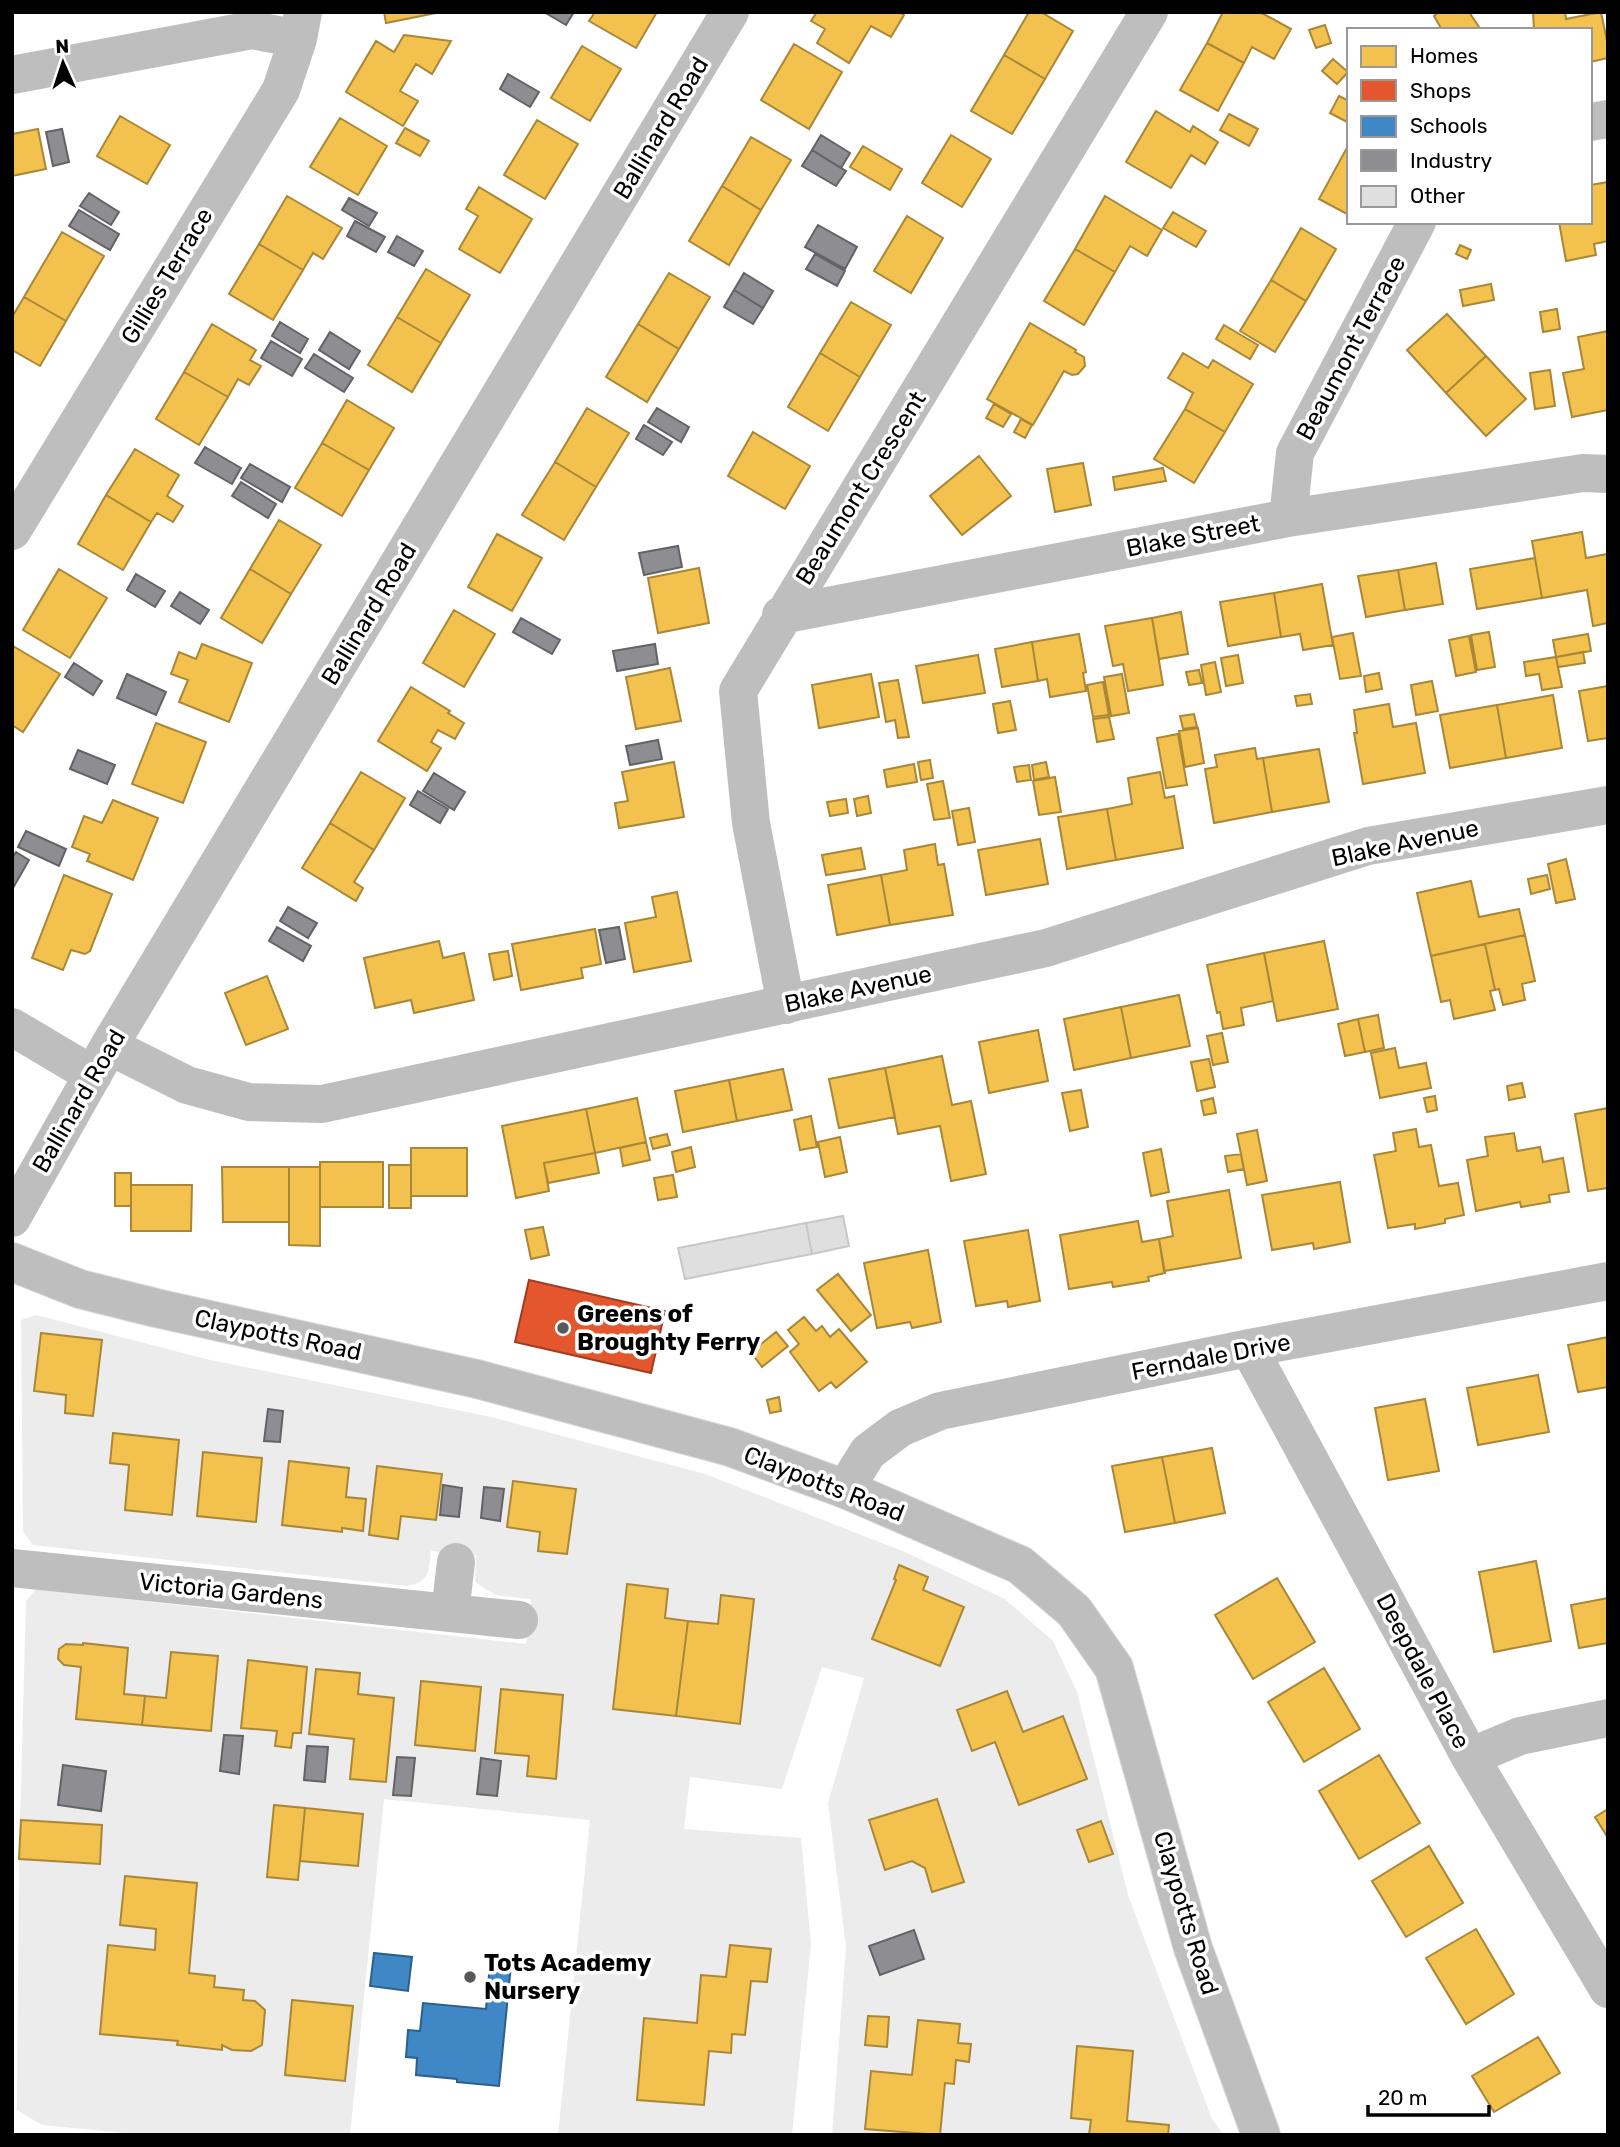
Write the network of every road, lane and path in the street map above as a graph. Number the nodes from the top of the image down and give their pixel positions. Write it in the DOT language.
graph roads {
  1 [pos="730,12"];
  2 [pos="1149,12"];
  3 [pos="300,25"];
  4 [pos="12,75"];
  5 [pos="1416,224"];
  6 [pos="1608,474"];
  7 [pos="1288,518"];
  8 [pos="12,531"];
  9 [pos="781,615"];
  10 [pos="1608,805"];
  11 [pos="786,1005"];
  12 [pos="12,1027"];
  13 [pos="101,1060"];
  14 [pos="12,1218"];
  15 [pos="12,1262"];
  16 [pos="1608,1281"];
  17 [pos="1249,1348"];
  18 [pos="845,1489"];
  19 [pos="456,1562"];
  20 [pos="12,1568"];
  21 [pos="450,1613"];
  22 [pos="519,1620"];
  23 [pos="1608,1718"];
  24 [pos="1470,1757"];
  25 [pos="1608,1989"];
  26 [pos="1261,2135"];
  1 -- 13 [label="street, Ballinard Road"];
  2 -- 9 [label="street, Beaumont Crescent"];
  3 -- 4 [label="street"];
  3 -- 8 [label="street, Gillies Terrace"];
  5 -- 7 [label="street, Beaumont Terrace"];
  6 -- 7 [label="street, Blake Street"];
  7 -- 9 [label="street, Blake Street"];
  9 -- 11 [label="street, Beaumont Crescent"];
  10 -- 11 [label="street, Blake Avenue"];
  11 -- 13 [label="street, Blake Avenue"];
  12 -- 13 [label="street, Blake Avenue"];
  13 -- 14 [label="street, Ballinard Road"];
  15 -- 18 [label="street, Claypotts Road"];
  16 -- 17 [label="street, Ferndale Drive"];
  17 -- 18 [label="street, Ferndale Drive"];
  17 -- 24 [label="street, Deepdale Place"];
  18 -- 26 [label="street, Claypotts Road"];
  19 -- 21 [label="street"];
  20 -- 21 [label="street, Victoria Gardens"];
  21 -- 22 [label="street, Victoria Gardens"];
  23 -- 24 [label="street"];
  24 -- 25 [label="street, Deepdale Place"];
}
